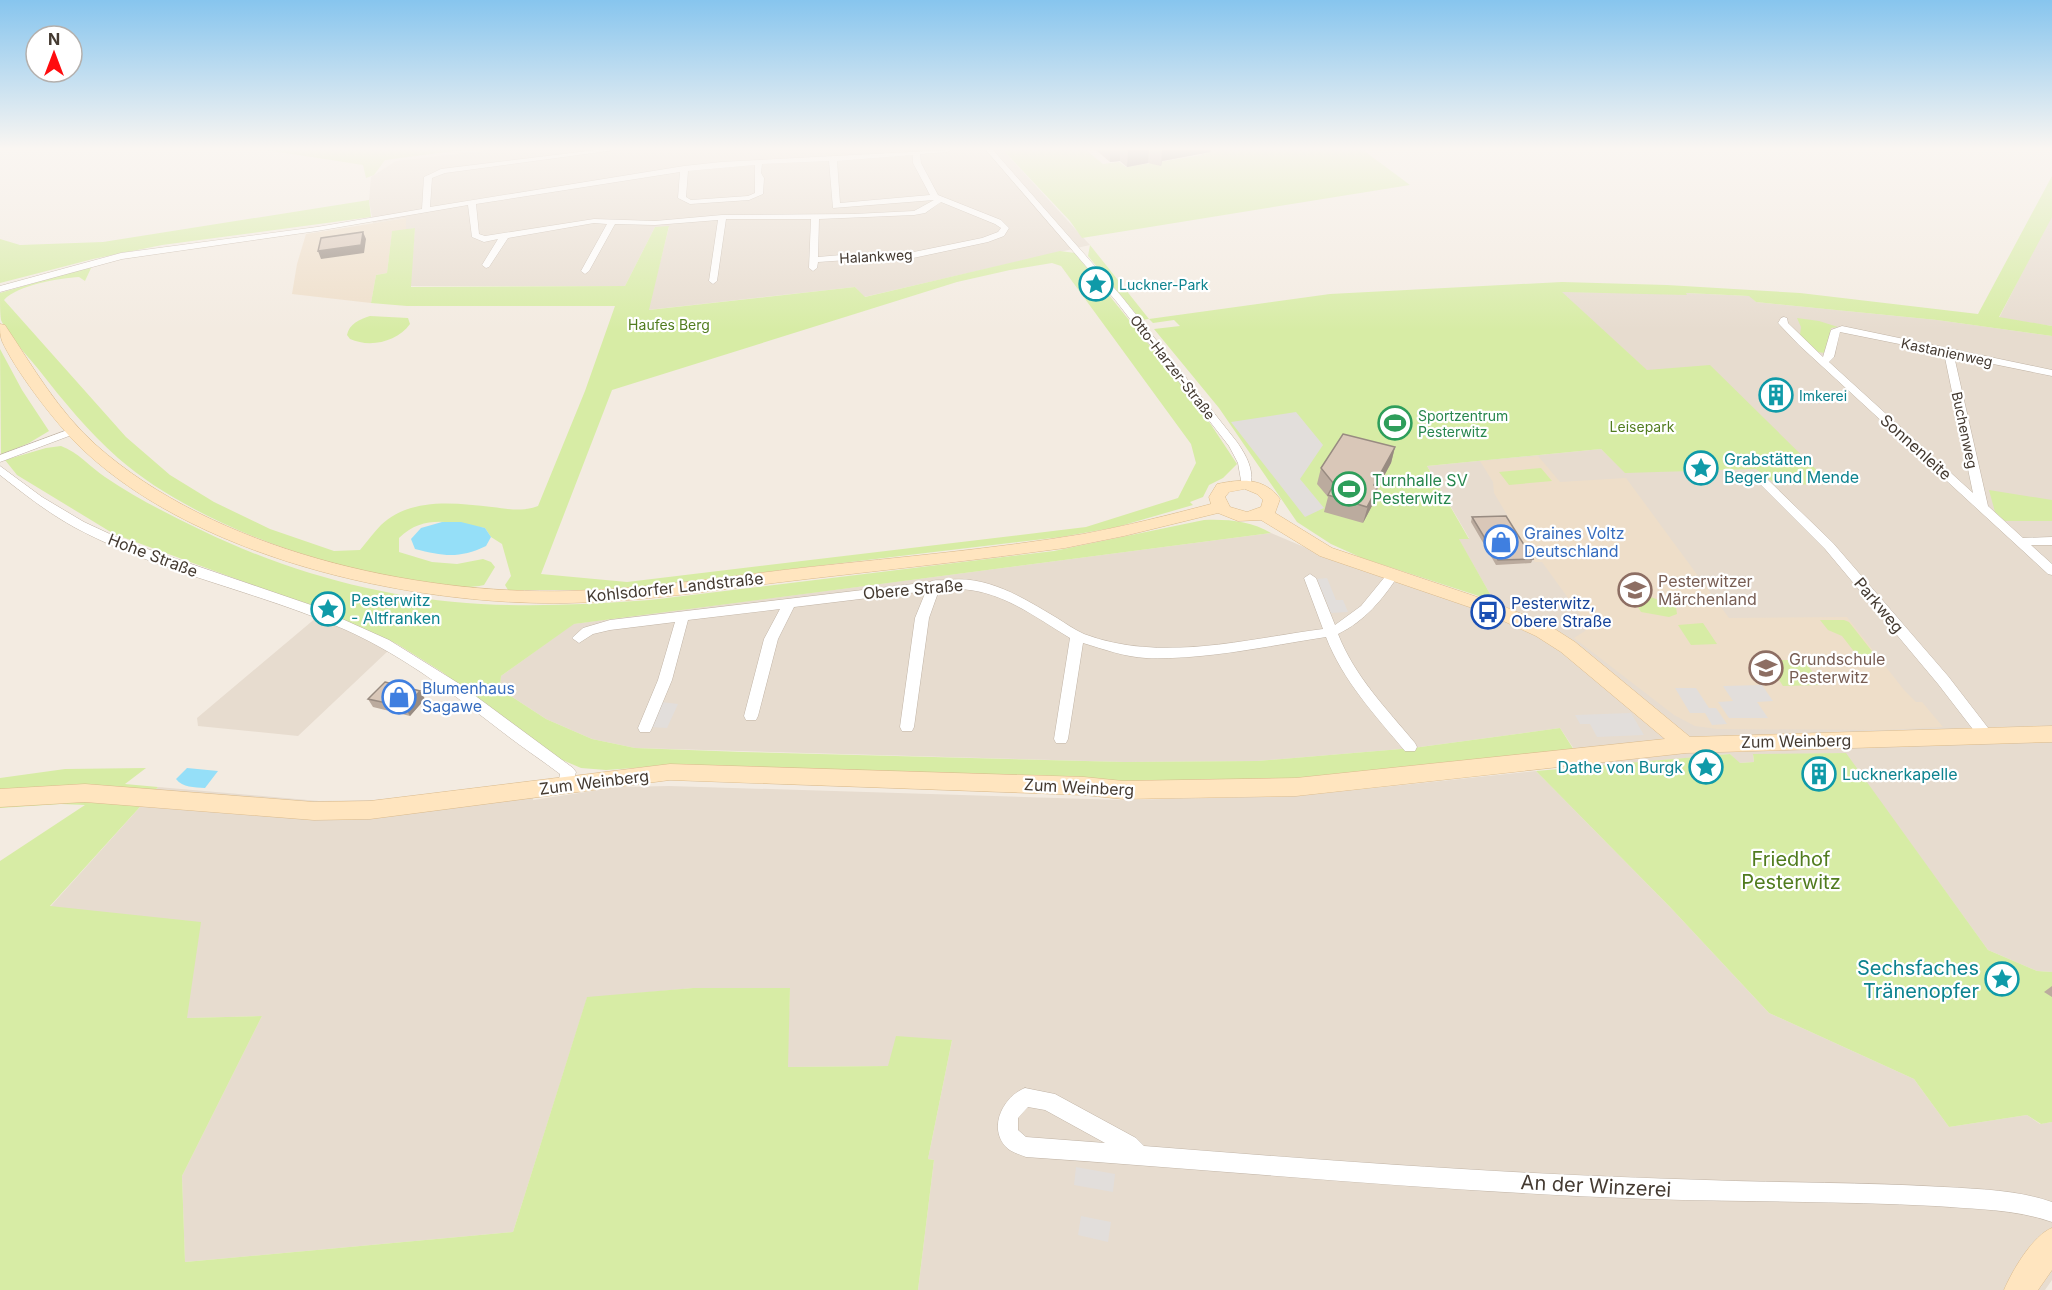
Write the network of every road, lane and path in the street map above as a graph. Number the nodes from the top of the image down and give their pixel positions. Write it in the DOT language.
graph roads {
  1 [pos="430,210"];
  2 [pos="473,210"];
  3 [pos="923,210"];
  4 [pos="967,210"];
  5 [pos="1042,210"];
  6 [pos="426,211"];
  7 [pos="815,216"];
  8 [pos="722,217"];
  9 [pos="612,221"];
  10 [pos="504,237"];
  11 [pos="486,265"];
  12 [pos="585,271"];
  13 [pos="713,280"];
  14 [pos="0,289"];
  15 [pos="1784,320"];
  16 [pos="0,328"];
  17 [pos="1948,353"];
  18 [pos="1822,362"];
  19 [pos="2052,373"];
  20 [pos="73,431"];
  21 [pos="0,459"];
  22 [pos="0,469"];
  23 [pos="1761,480"];
  24 [pos="1246,484"];
  25 [pos="1221,507"];
  26 [pos="1982,507"];
  27 [pos="1264,514"];
  28 [pos="2052,541"];
  29 [pos="2020,542"];
  30 [pos="2052,571"];
  31 [pos="1392,576"];
  32 [pos="1310,578"];
  33 [pos="935,584"];
  34 [pos="790,602"];
  35 [pos="683,615"];
  36 [pos="1331,632"];
  37 [pos="1077,636"];
  38 [pos="579,638"];
  39 [pos="751,716"];
  40 [pos="907,727"];
  41 [pos="645,728"];
  42 [pos="2049,736"];
  43 [pos="1987,737"];
  44 [pos="1061,739"];
  45 [pos="1686,746"];
  46 [pos="1410,747"];
  47 [pos="566,785"];
  48 [pos="0,798"];
  49 [pos="1138,1154"];
  50 [pos="2052,1212"];
  51 [pos="2052,1243"];
  52 [pos="2020,1290"];
  1 -- 6 [label="street"];
  2 -- 10 [label="street"];
  3 -- 7 [label="street"];
  4 -- 7 [label="street, Halankweg"];
  5 -- 24 [label="street, Otto-Harzer-Straße"];
  6 -- 14 [label="street"];
  7 -- 8 [label="street"];
  8 -- 9 [label="street"];
  8 -- 13 [label="street"];
  9 -- 10 [label="street"];
  9 -- 12 [label="street"];
  10 -- 11 [label="street"];
  15 -- 18 [label="street, Sonnenleite"];
  16 -- 20 [label="street, Kohlsdorfer Landstraße"];
  17 -- 18 [label="street, Kastanienweg"];
  17 -- 19 [label="street, Kastanienweg"];
  17 -- 26 [label="street, Buchenweg"];
  18 -- 26 [label="street, Sonnenleite"];
  20 -- 21 [label="street"];
  20 -- 25 [label="street, Kohlsdorfer Landstraße"];
  22 -- 47 [label="street, Hohe Straße"];
  23 -- 43 [label="street, Parkweg"];
  24 -- 25 [label="street"];
  24 -- 27 [label="street"];
  25 -- 27 [label="street"];
  26 -- 29 [label="street, Sonnenleite"];
  27 -- 31 [label="street"];
  28 -- 29 [label="street"];
  29 -- 30 [label="street, Sonnenleite"];
  31 -- 36 [label="street, Obere Straße"];
  31 -- 45 [label="street"];
  32 -- 36 [label="street"];
  33 -- 34 [label="street, Obere Straße"];
  33 -- 37 [label="street, Obere Straße"];
  33 -- 40 [label="street"];
  34 -- 35 [label="street, Obere Straße"];
  34 -- 39 [label="street"];
  35 -- 38 [label="street, Obere Straße"];
  35 -- 41 [label="street"];
  36 -- 37 [label="street, Obere Straße"];
  36 -- 46 [label="street"];
  37 -- 44 [label="street"];
  42 -- 43 [label="street, Zum Weinberg"];
  43 -- 45 [label="street, Zum Weinberg"];
  45 -- 47 [label="street, Zum Weinberg"];
  47 -- 48 [label="street, Zum Weinberg"];
  49 -- 49 [label="street, An der Winzerei"];
  49 -- 50 [label="street, An der Winzerei"];
  51 -- 52 [label="street"];
}
